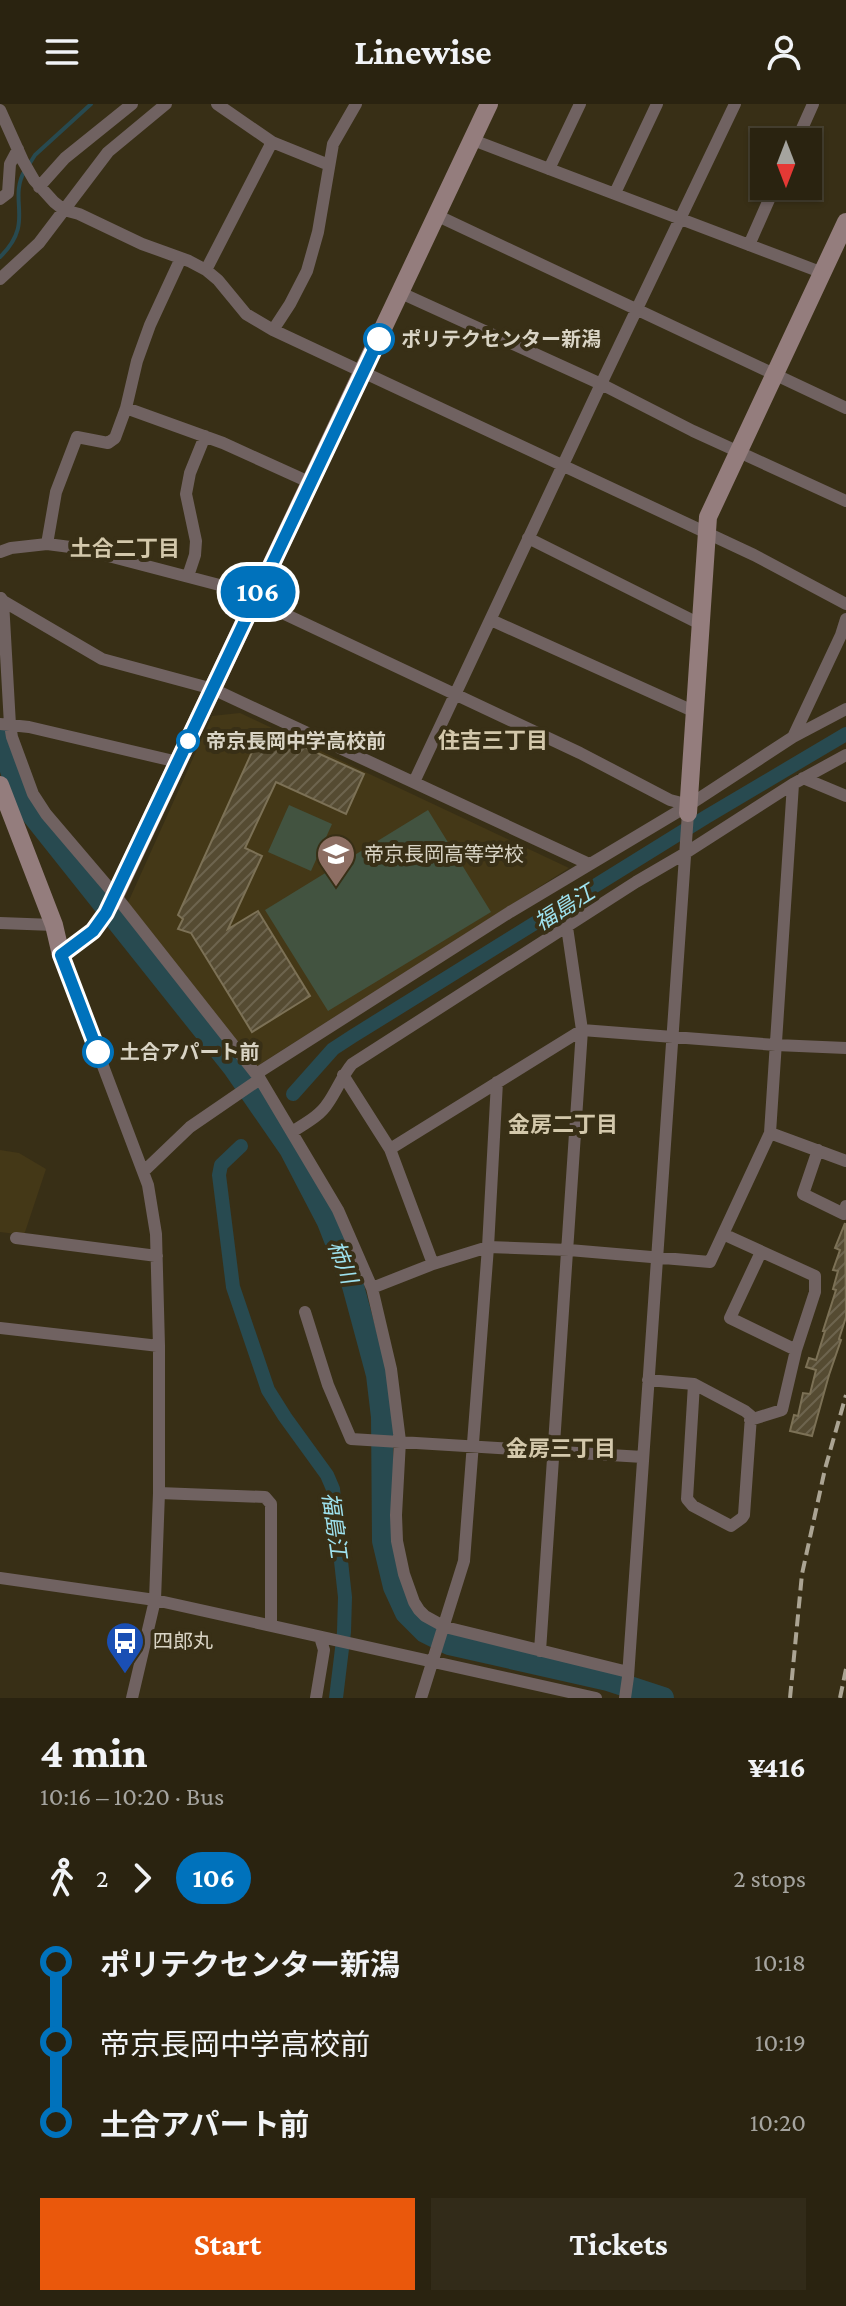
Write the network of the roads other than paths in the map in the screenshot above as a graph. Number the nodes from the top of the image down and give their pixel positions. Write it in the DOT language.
graph roads {
  1 [pos="132,104"];
  2 [pos="166,104"];
  3 [pos="217,104"];
  4 [pos="356,104"];
  5 [pos="489,104"];
  6 [pos="580,104"];
  7 [pos="657,104"];
  8 [pos="735,104"];
  9 [pos="813,104"];
  10 [pos="0,110"];
  11 [pos="802,128"];
  12 [pos="473,140"];
  13 [pos="272,142"];
  14 [pos="20,155"];
  15 [pos="329,165"];
  16 [pos="549,169"];
  17 [pos="36,183"];
  18 [pos="615,193"];
  19 [pos="0,199"];
  20 [pos="769,200"];
  21 [pos="64,210"];
  22 [pos="436,215"];
  23 [pos="681,220"];
  24 [pos="846,222"];
  25 [pos="749,245"];
  26 [pos="181,258"];
  27 [pos="206,270"];
  28 [pos="823,273"];
  29 [pos="0,279"];
  30 [pos="401,293"];
  31 [pos="636,310"];
  32 [pos="273,330"];
  33 [pos="362,373"];
  34 [pos="774,375"];
  35 [pos="601,384"];
  36 [pos="126,408"];
  37 [pos="846,408"];
  38 [pos="205,436"];
  39 [pos="737,451"];
  40 [pos="562,466"];
  41 [pos="309,482"];
  42 [pos="846,501"];
  43 [pos="705,534"];
  44 [pos="528,538"];
  45 [pos="47,544"];
  46 [pos="0,552"];
  47 [pos="188,576"];
  48 [pos="1,598"];
  49 [pos="254,599"];
  50 [pos="846,604"];
  51 [pos="846,619"];
  52 [pos="491,620"];
  53 [pos="700,624"];
  54 [pos="213,689"];
  55 [pos="455,694"];
  56 [pos="846,709"];
  57 [pos="693,711"];
  58 [pos="5,724"];
  59 [pos="793,737"];
  60 [pos="846,755"];
  61 [pos="178,762"];
  62 [pos="798,781"];
  63 [pos="414,782"];
  64 [pos="0,785"];
  65 [pos="846,796"];
  66 [pos="688,809"];
  67 [pos="685,849"];
  68 [pos="589,864"];
  69 [pos="113,900"];
  70 [pos="0,923"];
  71 [pos="54,925"];
  72 [pos="567,927"];
  73 [pos="61,955"];
  74 [pos="582,1030"];
  75 [pos="673,1036"];
  76 [pos="776,1045"];
  77 [pos="846,1048"];
  78 [pos="343,1075"];
  79 [pos="258,1079"];
  80 [pos="497,1082"];
  81 [pos="292,1132"];
  82 [pos="770,1133"];
  83 [pos="390,1149"];
  84 [pos="818,1150"];
  85 [pos="846,1161"];
  86 [pos="143,1172"];
  87 [pos="846,1206"];
  88 [pos="723,1234"];
  89 [pos="16,1238"];
  90 [pos="488,1247"];
  91 [pos="569,1250"];
  92 [pos="761,1252"];
  93 [pos="157,1256"];
  94 [pos="657,1256"];
  95 [pos="433,1264"];
  96 [pos="372,1288"];
  97 [pos="305,1312"];
  98 [pos="0,1328"];
  99 [pos="159,1346"];
  100 [pos="796,1350"];
  101 [pos="648,1380"];
  102 [pos="694,1384"];
  103 [pos="750,1420"];
  104 [pos="398,1441"];
  105 [pos="473,1447"];
  106 [pos="553,1452"];
  107 [pos="643,1457"];
  108 [pos="159,1493"];
  109 [pos="0,1578"];
  110 [pos="155,1600"];
  111 [pos="271,1625"];
  112 [pos="444,1629"];
  113 [pos="325,1638"];
  114 [pos="540,1651"];
  115 [pos="434,1656"];
  116 [pos="628,1675"];
  117 [pos="625,1697"];
  118 [pos="132,1698"];
  119 [pos="316,1698"];
  120 [pos="421,1698"];
  121 [pos="596,1698"];
  1 -- 17 [label="street"];
  2 -- 21 [label="street"];
  3 -- 13 [label="street"];
  4 -- 15 [label="street"];
  5 -- 12 [label="street"];
  6 -- 16 [label="street"];
  7 -- 18 [label="street"];
  8 -- 23 [label="street"];
  9 -- 11 [label="street"];
  10 -- 14 [label="street"];
  12 -- 16 [label="street"];
  12 -- 22 [label="street"];
  13 -- 15 [label="street"];
  13 -- 27 [label="street"];
  14 -- 17 [label="street"];
  14 -- 19 [label="street"];
  15 -- 32 [label="street"];
  16 -- 18 [label="street"];
  17 -- 21 [label="street"];
  18 -- 23 [label="street"];
  20 -- 25 [label="street"];
  21 -- 26 [label="street"];
  21 -- 29 [label="street"];
  22 -- 30 [label="street"];
  22 -- 31 [label="street"];
  23 -- 25 [label="street"];
  23 -- 31 [label="street"];
  24 -- 28 [label="street"];
  25 -- 28 [label="street"];
  26 -- 27 [label="street"];
  26 -- 36 [label="street"];
  27 -- 32 [label="street"];
  28 -- 34 [label="street"];
  30 -- 33 [label="street"];
  30 -- 35 [label="street"];
  31 -- 34 [label="street"];
  31 -- 35 [label="street"];
  32 -- 33 [label="street"];
  33 -- 40 [label="street"];
  33 -- 41 [label="street"];
  34 -- 37 [label="street"];
  34 -- 39 [label="street"];
  35 -- 39 [label="street"];
  35 -- 40 [label="street"];
  36 -- 38 [label="street"];
  36 -- 45 [label="street"];
  38 -- 41 [label="street"];
  38 -- 47 [label="street"];
  39 -- 42 [label="street"];
  39 -- 43 [label="street"];
  40 -- 43 [label="street"];
  40 -- 44 [label="street"];
  41 -- 49 [label="street"];
  43 -- 50 [label="street"];
  43 -- 53 [label="street"];
  44 -- 52 [label="street"];
  44 -- 53 [label="street"];
  45 -- 46 [label="street"];
  45 -- 47 [label="street"];
  47 -- 49 [label="street"];
  48 -- 54 [label="street"];
  48 -- 58 [label="street"];
  49 -- 54 [label="street"];
  49 -- 55 [label="street"];
  51 -- 59 [label="street"];
  52 -- 55 [label="street"];
  52 -- 57 [label="street"];
  53 -- 57 [label="street"];
  54 -- 61 [label="street"];
  54 -- 63 [label="street"];
  55 -- 63 [label="street"];
  55 -- 66 [label="street"];
  56 -- 59 [label="street"];
  57 -- 66 [label="street"];
  58 -- 61 [label="street"];
  58 -- 69 [label="street"];
  59 -- 66 [label="street"];
  60 -- 62 [label="street"];
  61 -- 69 [label="street"];
  62 -- 65 [label="street"];
  62 -- 67 [label="street"];
  62 -- 76 [label="street"];
  63 -- 68 [label="street"];
  64 -- 71 [label="street"];
  66 -- 67 [label="street"];
  66 -- 68 [label="street"];
  67 -- 72 [label="street"];
  67 -- 75 [label="street"];
  68 -- 79 [label="street"];
  69 -- 73 [label="street"];
  69 -- 79 [label="street"];
  70 -- 71 [label="street"];
  71 -- 73 [label="street"];
  72 -- 74 [label="street"];
  72 -- 78 [label="street"];
  73 -- 86 [label="street"];
  74 -- 75 [label="street"];
  74 -- 80 [label="street"];
  74 -- 91 [label="street"];
  75 -- 76 [label="street"];
  75 -- 94 [label="street"];
  76 -- 77 [label="street"];
  76 -- 82 [label="street"];
  78 -- 81 [label="street"];
  78 -- 83 [label="street"];
  79 -- 81 [label="street"];
  79 -- 86 [label="street"];
  80 -- 83 [label="street"];
  80 -- 90 [label="street"];
  81 -- 96 [label="street"];
  82 -- 84 [label="street"];
  82 -- 88 [label="street"];
  83 -- 95 [label="street"];
  84 -- 85 [label="street"];
  84 -- 87 [label="street"];
  86 -- 93 [label="street"];
  88 -- 92 [label="street"];
  88 -- 94 [label="street"];
  89 -- 93 [label="street"];
  90 -- 91 [label="street"];
  90 -- 95 [label="street"];
  90 -- 105 [label="street"];
  91 -- 94 [label="street"];
  91 -- 106 [label="street"];
  92 -- 100 [label="street"];
  92 -- 100 [label="street"];
  93 -- 99 [label="street"];
  94 -- 101 [label="street"];
  95 -- 96 [label="street"];
  96 -- 104 [label="street"];
  97 -- 104 [label="street"];
  98 -- 99 [label="street"];
  99 -- 108 [label="street"];
  100 -- 103 [label="street"];
  101 -- 102 [label="street"];
  101 -- 107 [label="street"];
  102 -- 103 [label="street"];
  102 -- 103 [label="street"];
  104 -- 105 [label="street"];
  104 -- 112 [label="street"];
  105 -- 106 [label="street"];
  105 -- 112 [label="street"];
  106 -- 107 [label="street"];
  106 -- 114 [label="street"];
  107 -- 116 [label="street"];
  108 -- 110 [label="street"];
  108 -- 111 [label="street"];
  109 -- 110 [label="street"];
  110 -- 111 [label="street"];
  110 -- 118 [label="street"];
  111 -- 113 [label="street"];
  112 -- 114 [label="street"];
  112 -- 115 [label="street"];
  113 -- 115 [label="street"];
  113 -- 119 [label="street"];
  114 -- 116 [label="street"];
  115 -- 120 [label="street"];
  115 -- 121 [label="street"];
  116 -- 117 [label="street"];
}
